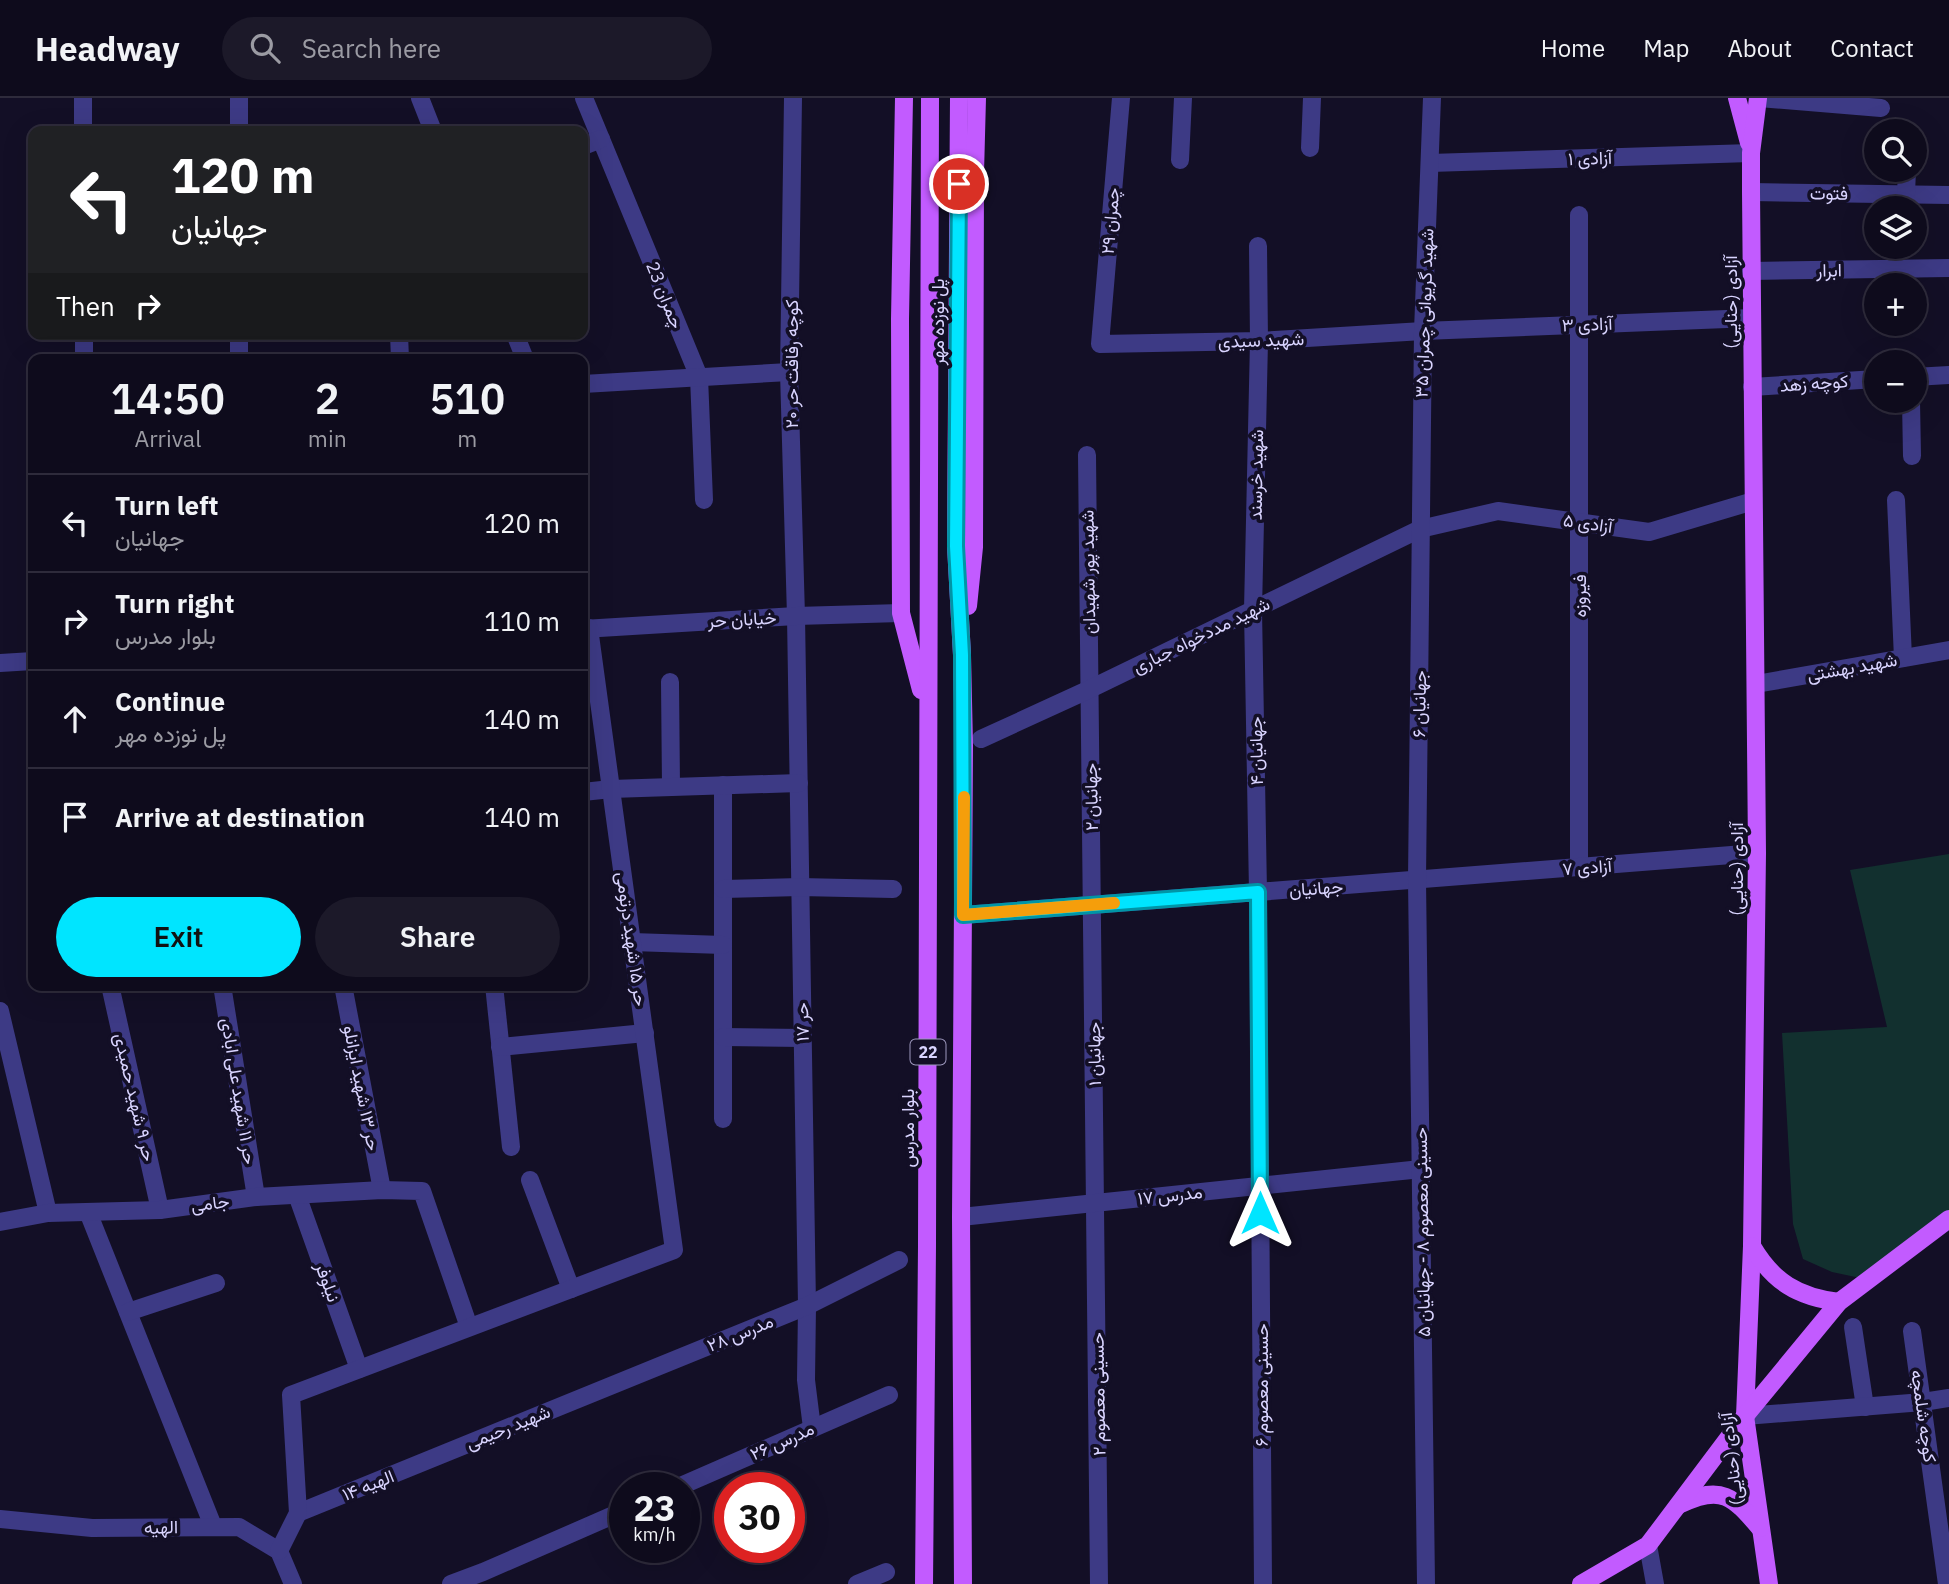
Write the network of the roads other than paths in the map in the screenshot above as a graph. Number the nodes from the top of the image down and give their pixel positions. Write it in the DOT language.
graph roads {
  1 [pos="83,98"];
  2 [pos="239,98"];
  3 [pos="419,98"];
  4 [pos="584,98"];
  5 [pos="904,98"];
  6 [pos="959,98"];
  7 [pos="977,98"];
  8 [pos="1121,98"];
  9 [pos="1183,98"];
  10 [pos="1312,98"];
  11 [pos="1432,98"];
  12 [pos="1737,98"];
  13 [pos="1758,98"];
  14 [pos="930,100"];
  15 [pos="793,105"];
  16 [pos="1881,108"];
  17 [pos="83,126"];
  18 [pos="239,126"];
  19 [pos="431,126"];
  20 [pos="601,139"];
  21 [pos="588,144"];
  22 [pos="1310,148"];
  23 [pos="1751,153"];
  24 [pos="1180,160"];
  25 [pos="1430,163"];
  26 [pos="1906,182"];
  27 [pos="1751,192"];
  28 [pos="1906,194"];
  29 [pos="1949,195"];
  30 [pos="1579,215"];
  31 [pos="1258,246"];
  32 [pos="1949,268"];
  33 [pos="1751,271"];
  34 [pos="1752,318"];
  35 [pos="1579,325"];
  36 [pos="1423,331"];
  37 [pos="1259,341"];
  38 [pos="1100,344"];
  39 [pos="789,372"];
  40 [pos="1949,375"];
  41 [pos="1927,376"];
  42 [pos="699,377"];
  43 [pos="1864,380"];
  44 [pos="588,384"];
  45 [pos="1752,387"];
  46 [pos="1911,413"];
  47 [pos="1087,455"];
  48 [pos="1912,456"];
  49 [pos="704,500"];
  50 [pos="1753,500"];
  51 [pos="1896,500"];
  52 [pos="1579,521"];
  53 [pos="1420,529"];
  54 [pos="928,546"];
  55 [pos="1253,610"];
  56 [pos="901,613"];
  57 [pos="796,616"];
  58 [pos="588,628"];
  59 [pos="588,641"];
  60 [pos="1949,650"];
  61 [pos="962,655"];
  62 [pos="1903,658"];
  63 [pos="28,661"];
  64 [pos="0,663"];
  65 [pos="670,682"];
  66 [pos="1756,684"];
  67 [pos="1090,689"];
  68 [pos="928,715"];
  69 [pos="981,739"];
  70 [pos="799,783"];
  71 [pos="723,785"];
  72 [pos="671,787"];
  73 [pos="611,789"];
  74 [pos="588,791"];
  75 [pos="1758,853"];
  76 [pos="1579,867"];
  77 [pos="1417,880"];
  78 [pos="800,887"];
  79 [pos="723,889"];
  80 [pos="893,889"];
  81 [pos="1258,892"];
  82 [pos="1092,905"];
  83 [pos="963,915"];
  84 [pos="632,942"];
  85 [pos="723,944"];
  86 [pos="111,991"];
  87 [pos="223,991"];
  88 [pos="344,991"];
  89 [pos="495,991"];
  90 [pos="0,1010"];
  91 [pos="645,1033"];
  92 [pos="723,1037"];
  93 [pos="803,1038"];
  94 [pos="500,1047"];
  95 [pos="723,1119"];
  96 [pos="511,1147"];
  97 [pos="1421,1169"];
  98 [pos="530,1180"];
  99 [pos="1260,1186"];
  100 [pos="382,1190"];
  101 [pos="297,1195"];
  102 [pos="256,1197"];
  103 [pos="1096,1203"];
  104 [pos="160,1209"];
  105 [pos="88,1212"];
  106 [pos="48,1213"];
  107 [pos="961,1217"];
  108 [pos="0,1222"];
  109 [pos="1946,1226"];
  110 [pos="1752,1246"];
  111 [pos="899,1260"];
  112 [pos="216,1283"];
  113 [pos="571,1289"];
  114 [pos="1839,1302"];
  115 [pos="807,1306"];
  116 [pos="128,1312"];
  117 [pos="1853,1326"];
  118 [pos="469,1328"];
  119 [pos="1912,1331"];
  120 [pos="359,1369"];
  121 [pos="889,1395"];
  122 [pos="1949,1398"];
  123 [pos="579,1399"];
  124 [pos="1923,1402"];
  125 [pos="1865,1407"];
  126 [pos="1745,1416"];
  127 [pos="813,1428"];
  128 [pos="438,1456"];
  129 [pos="700,1477"];
  130 [pos="1678,1506"];
  131 [pos="298,1513"];
  132 [pos="609,1517"];
  133 [pos="0,1519"];
  134 [pos="213,1526"];
  135 [pos="1761,1529"];
  136 [pos="1648,1545"];
  137 [pos="279,1551"];
  138 [pos="886,1572"];
  139 [pos="293,1584"];
  140 [pos="451,1584"];
  141 [pos="857,1584"];
  142 [pos="924,1584"];
  143 [pos="963,1584"];
  144 [pos="1100,1584"];
  145 [pos="1263,1584"];
  146 [pos="1426,1584"];
  147 [pos="1581,1584"];
  148 [pos="1655,1584"];
  149 [pos="1769,1584"];
  150 [pos="1947,1584"];
  1 -- 17 [label="street"];
  2 -- 18 [label="street"];
  3 -- 19 [label="street"];
  4 -- 20 [label="street, چمران 23"];
  5 -- 56 [label="main road"];
  6 -- 61 [label="main road, پل نوزده مهر"];
  7 -- 61 [label="main road"];
  8 -- 38 [label="street, چمران ۲۹"];
  9 -- 24 [label="street"];
  10 -- 22 [label="street"];
  11 -- 25 [label="street, شهید گریوانی چمران ۳۵"];
  12 -- 23 [label="main road, آزادی (حنایی)"];
  13 -- 16 [label="street"];
  13 -- 23 [label="main road, آزادی (حنایی)"];
  14 -- 54 [label="main road, پل نوزده مهر"];
  15 -- 39 [label="street, کوچه رفاقت حر ۲۰"];
  20 -- 21 [label="street"];
  20 -- 42 [label="street, چمران 23"];
  23 -- 25 [label="street, آزادی ۱"];
  23 -- 27 [label="main road, آزادی (حنایی)"];
  25 -- 36 [label="street, شهید گریوانی چمران ۳۵"];
  26 -- 28 [label="street"];
  27 -- 28 [label="street, فتوت"];
  27 -- 33 [label="main road, آزادی (حنایی)"];
  28 -- 29 [label="street, فتوت"];
  30 -- 35 [label="street, فیروزه"];
  31 -- 37 [label="street, شهید خرسند"];
  32 -- 33 [label="street, ابرار"];
  33 -- 34 [label="main road, آزادی (حنایی)"];
  34 -- 35 [label="street, آزادی ۳"];
  34 -- 45 [label="main road, آزادی (حنایی)"];
  35 -- 36 [label="street, آزادی ۳"];
  35 -- 52 [label="street, فیروزه"];
  36 -- 37 [label="street, شهید سیدی"];
  36 -- 53 [label="street, شهید گریوانی چمران ۳۵"];
  37 -- 38 [label="street, شهید سیدی"];
  37 -- 55 [label="street, شهید خرسند"];
  39 -- 42 [label="street"];
  39 -- 57 [label="street, کوچه رفاقت حر ۲۰"];
  40 -- 41 [label="street"];
  42 -- 44 [label="street"];
  42 -- 49 [label="street, چمران 23"];
  43 -- 45 [label="street, کوچه زهد"];
  45 -- 50 [label="main road, آزادی (حنایی)"];
  46 -- 48 [label="street"];
  47 -- 67 [label="street, شهید پور شهیدان"];
  50 -- 52 [label="street, آزادی ۵"];
  50 -- 66 [label="main road, آزادی (حنایی)"];
  51 -- 62 [label="street"];
  52 -- 53 [label="street, آزادی ۵"];
  52 -- 76 [label="street, فیروزه"];
  53 -- 55 [label="street, شهید مددخواه جباری"];
  53 -- 77 [label="street, جهانیان ۶"];
  54 -- 68 [label="main road, بلوار مدرس / 22"];
  55 -- 67 [label="street, شهید مددخواه جباری"];
  55 -- 81 [label="street, جهانیان ۴"];
  56 -- 57 [label="street, خیابان حر"];
  56 -- 68 [label="main road"];
  57 -- 58 [label="street, خیابان حر"];
  57 -- 70 [label="street, حر ۱۷"];
  59 -- 73 [label="street, حر ۱۵ شهید درتومی"];
  60 -- 62 [label="street, شهید بهشتی"];
  61 -- 83 [label="main road"];
  62 -- 66 [label="street, شهید بهشتی"];
  63 -- 64 [label="street"];
  65 -- 72 [label="street"];
  66 -- 75 [label="main road, آزادی (حنایی)"];
  67 -- 69 [label="street, شهید مددخواه جباری"];
  67 -- 82 [label="street, جهانیان ۲"];
  68 -- 142 [label="main road, بلوار مدرس / 22"];
  70 -- 71 [label="street"];
  70 -- 78 [label="street, حر ۱۷"];
  71 -- 72 [label="street"];
  71 -- 79 [label="street"];
  72 -- 73 [label="street"];
  73 -- 74 [label="street"];
  73 -- 84 [label="street, حر ۱۵ شهید درتومی"];
  75 -- 76 [label="street, آزادی ۷"];
  75 -- 110 [label="main road, آزادی (حنایی)"];
  76 -- 77 [label="street, آزادی ۷"];
  77 -- 81 [label="street, جهانیان"];
  77 -- 97 [label="street, حسینی معصوم ۸ - جهانیان ۵"];
  78 -- 79 [label="street"];
  78 -- 80 [label="street"];
  78 -- 93 [label="street, حر ۱۷"];
  79 -- 85 [label="street"];
  81 -- 82 [label="street, جهانیان"];
  81 -- 99 [label="street, جهانیان ۴"];
  82 -- 83 [label="street, جهانیان"];
  82 -- 103 [label="street, جهانیان ۱"];
  83 -- 107 [label="main road"];
  84 -- 85 [label="street"];
  84 -- 91 [label="street, حر ۱۵ شهید درتومی"];
  85 -- 92 [label="street"];
  86 -- 104 [label="street, حر ۹ شهید حمیدی"];
  87 -- 102 [label="street, حر ۱۱ شهید علی ابادی"];
  88 -- 100 [label="street, حر ۱۳ شهید ایزانلو"];
  89 -- 94 [label="street"];
  90 -- 106 [label="street"];
  91 -- 94 [label="street"];
  91 -- 113 [label="street, حر ۱۵ شهید درتومی"];
  92 -- 93 [label="street"];
  92 -- 95 [label="street"];
  93 -- 115 [label="street, حر ۱۷"];
  94 -- 96 [label="street"];
  97 -- 99 [label="street, مدرس ۱۷"];
  97 -- 146 [label="street, حسینی معصوم ۸ - جهانیان ۵"];
  98 -- 113 [label="street"];
  99 -- 103 [label="street, مدرس ۱۷"];
  99 -- 145 [label="street, حسینی معصوم ۶"];
  100 -- 101 [label="street, جامی"];
  100 -- 118 [label="street, جامی"];
  101 -- 102 [label="street, جامی"];
  101 -- 120 [label="street, نیلوفر"];
  102 -- 104 [label="street, جامی"];
  103 -- 107 [label="street, مدرس ۱۷"];
  103 -- 144 [label="street, حسینی معصوم ۲"];
  104 -- 105 [label="street, جامی"];
  105 -- 106 [label="street, جامی"];
  105 -- 116 [label="street"];
  106 -- 108 [label="street, جامی"];
  107 -- 143 [label="main road"];
  109 -- 114 [label="main road"];
  110 -- 114 [label="main road"];
  110 -- 126 [label="main road, آزادی (حنایی)"];
  111 -- 115 [label="street, مدرس ۲۸"];
  112 -- 116 [label="street"];
  113 -- 118 [label="street"];
  114 -- 126 [label="main road"];
  115 -- 123 [label="street, مدرس ۲۸"];
  115 -- 127 [label="street, حر ۱۷"];
  116 -- 134 [label="street"];
  117 -- 125 [label="street"];
  118 -- 120 [label="street"];
  119 -- 124 [label="street, کوچه شلمچه"];
  120 -- 131 [label="street"];
  121 -- 127 [label="street, مدرس ۲۶"];
  122 -- 124 [label="street"];
  123 -- 128 [label="street, شهید رحیمی"];
  124 -- 125 [label="street"];
  124 -- 150 [label="street, کوچه شلمچه"];
  125 -- 126 [label="street"];
  126 -- 130 [label="main road"];
  126 -- 135 [label="main road, آزادی (حنایی)"];
  127 -- 129 [label="street, مدرس ۲۶"];
  128 -- 131 [label="street, الهیه ۱۴"];
  130 -- 135 [label="main road"];
  130 -- 136 [label="main road"];
  131 -- 137 [label="street"];
  132 -- 140 [label="street"];
  133 -- 134 [label="street, الهیه"];
  134 -- 137 [label="street, الهیه"];
  135 -- 149 [label="main road, آزادی (حنایی)"];
  136 -- 147 [label="main road"];
  136 -- 148 [label="street"];
  137 -- 139 [label="street"];
  138 -- 141 [label="street"];
}
